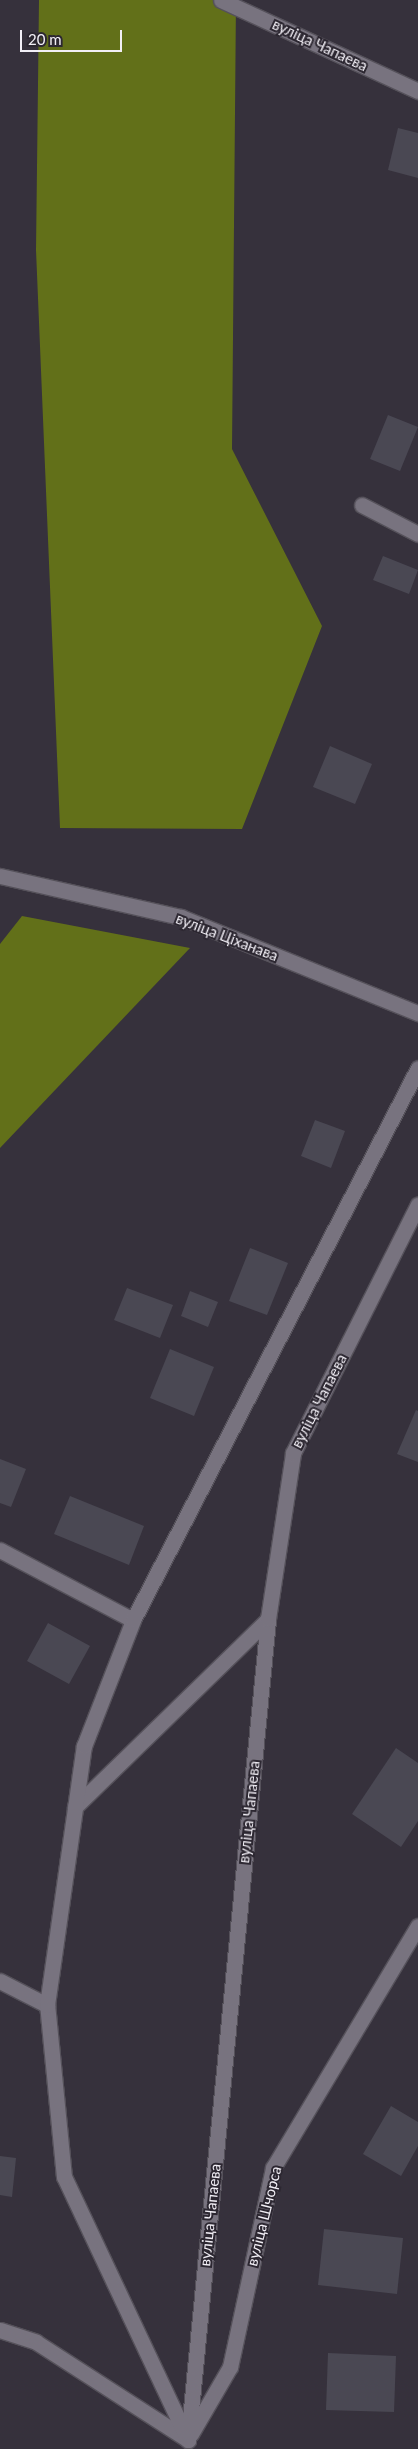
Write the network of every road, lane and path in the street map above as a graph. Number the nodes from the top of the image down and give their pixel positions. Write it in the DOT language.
graph roads {
  1 [pos="221,0"];
  2 [pos="418,91"];
  3 [pos="362,506"];
  4 [pos="418,534"];
  5 [pos="0,876"];
  6 [pos="418,1013"];
  7 [pos="418,1068"];
  8 [pos="418,1205"];
  9 [pos="0,1550"];
  10 [pos="268,1619"];
  11 [pos="133,1620"];
  12 [pos="75,1807"];
  13 [pos="418,1926"];
  14 [pos="0,1981"];
  15 [pos="47,2005"];
  16 [pos="0,2330"];
  17 [pos="187,2444"];
  1 -- 2 [label="street, вуліца Чапаева"];
  3 -- 4 [label="street"];
  5 -- 6 [label="street, вуліца Ціханава"];
  7 -- 11 [label="street"];
  8 -- 10 [label="street, вуліца Чапаева"];
  9 -- 11 [label="street"];
  10 -- 12 [label="street"];
  10 -- 17 [label="street, вуліца Чапаева"];
  11 -- 12 [label="street"];
  12 -- 15 [label="street"];
  13 -- 17 [label="street, вуліца Шчорса"];
  14 -- 15 [label="street"];
  15 -- 17 [label="street"];
  16 -- 17 [label="street"];
}
